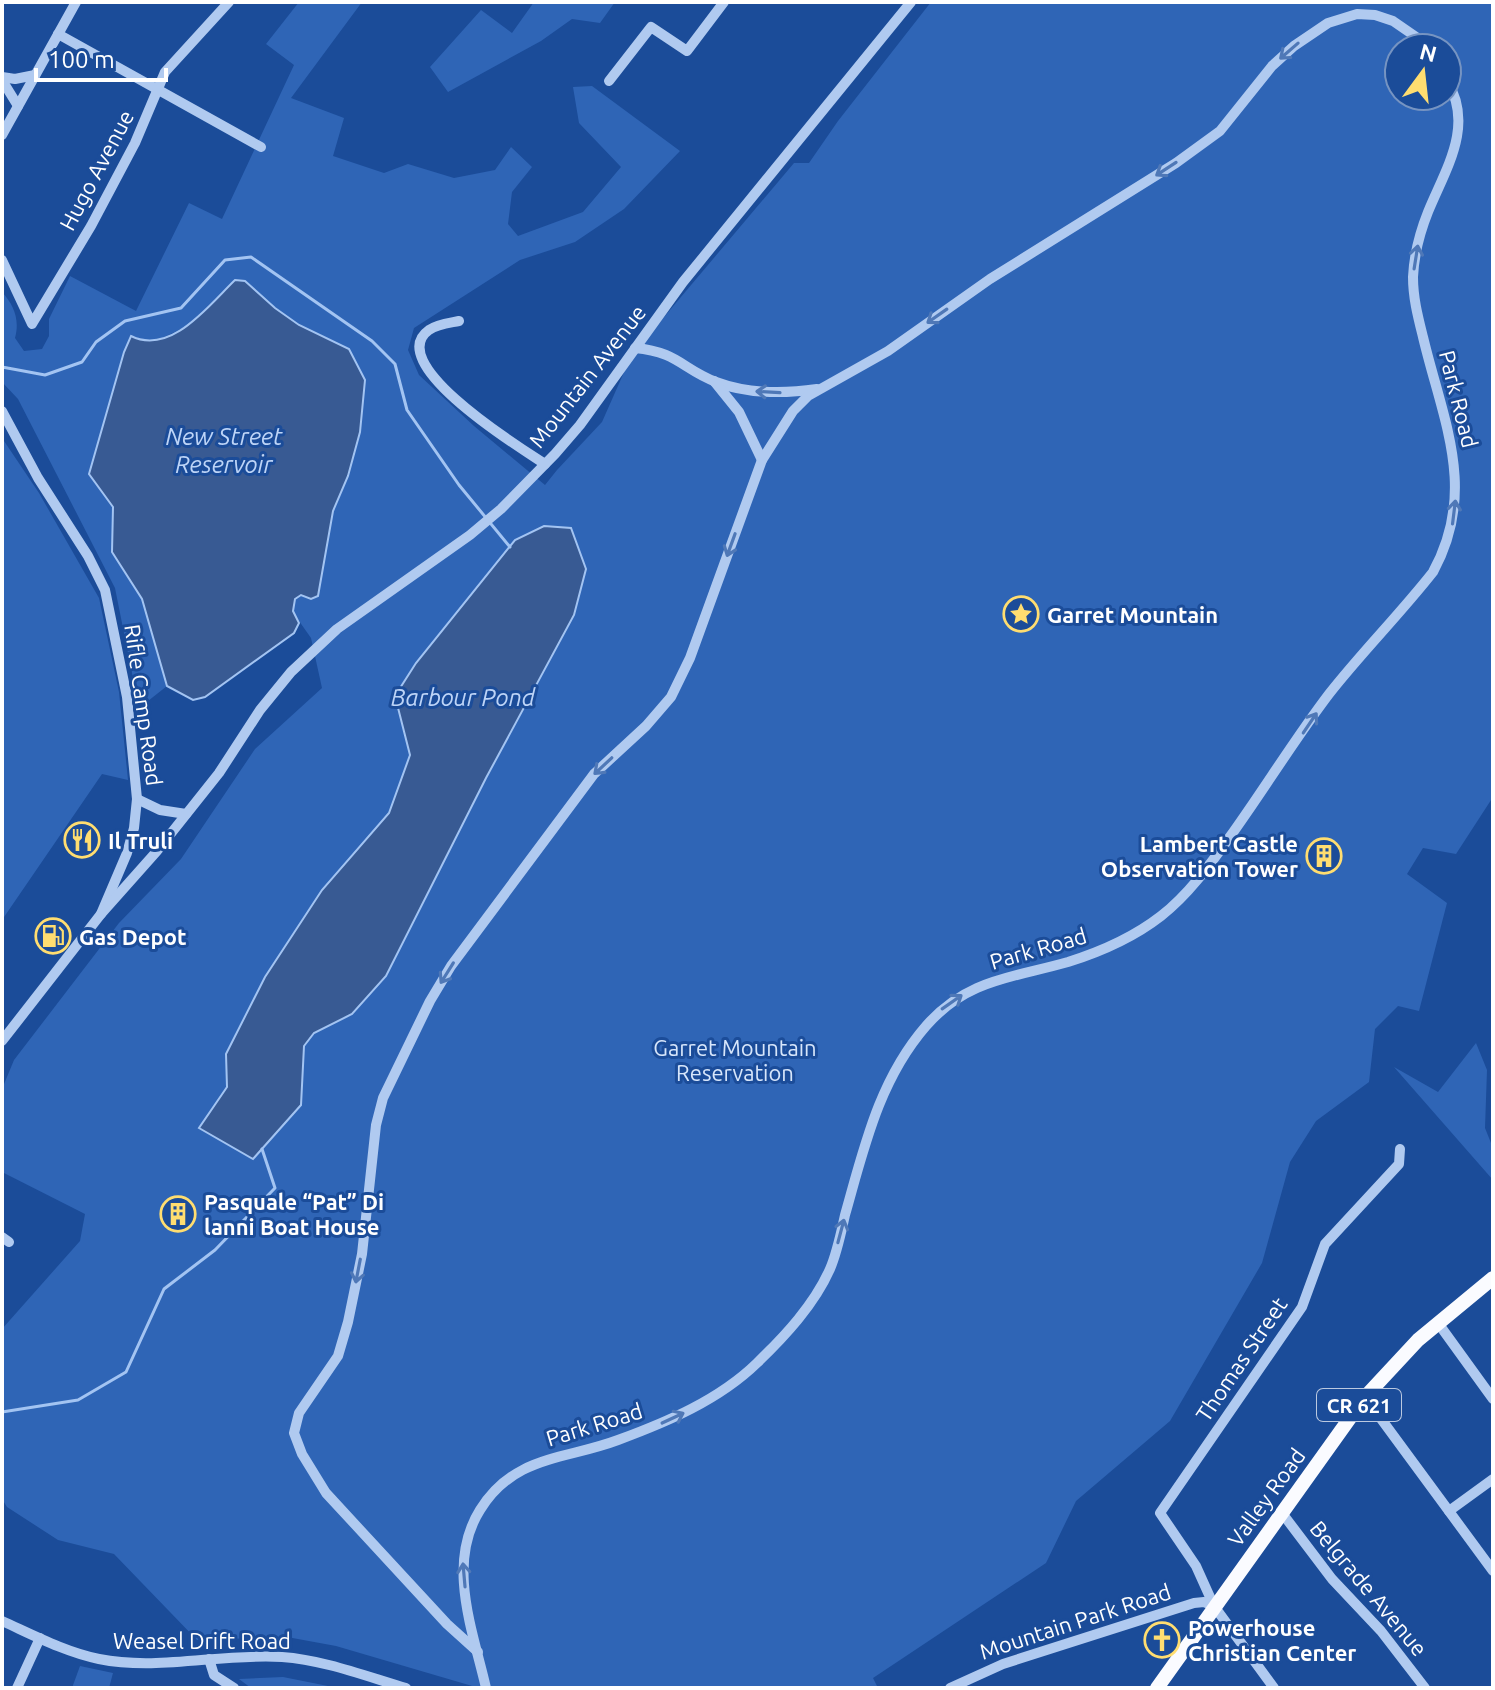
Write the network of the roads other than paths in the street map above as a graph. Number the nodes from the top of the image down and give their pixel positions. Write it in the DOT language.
graph roads {
  1 [pos="76,2"];
  2 [pos="229,2"];
  3 [pos="724,2"];
  4 [pos="907,4"];
  5 [pos="1409,32"];
  6 [pos="58,34"];
  7 [pos="35,75"];
  8 [pos="2,78"];
  9 [pos="609,81"];
  10 [pos="158,90"];
  11 [pos="18,106"];
  12 [pos="1457,112"];
  13 [pos="2,135"];
  14 [pos="261,147"];
  15 [pos="2,260"];
  16 [pos="459,321"];
  17 [pos="635,348"];
  18 [pos="714,381"];
  19 [pos="823,388"];
  20 [pos="2,411"];
  21 [pos="762,460"];
  22 [pos="545,464"];
  23 [pos="137,799"];
  24 [pos="186,814"];
  25 [pos="101,914"];
  26 [pos="2,1041"];
  27 [pos="1400,1149"];
  28 [pos="1493,1278"];
  29 [pos="1438,1323"];
  30 [pos="1365,1397"];
  31 [pos="1493,1399"];
  32 [pos="1493,1479"];
  33 [pos="1449,1511"];
  34 [pos="1282,1513"];
  35 [pos="1493,1571"];
  36 [pos="1214,1606"];
  37 [pos="470,1615"];
  38 [pos="2,1621"];
  39 [pos="457,1633"];
  40 [pos="40,1638"];
  41 [pos="478,1652"];
  42 [pos="209,1659"];
  43 [pos="17,1688"];
  44 [pos="234,1688"];
  45 [pos="406,1688"];
  46 [pos="486,1688"];
  47 [pos="950,1688"];
  48 [pos="1157,1688"];
  49 [pos="1274,1688"];
  50 [pos="1425,1688"];
  1 -- 6 [label="street"];
  2 -- 10 [label="street, Hugo Avenue"];
  3 -- 9 [label="street"];
  4 -- 17 [label="street, Mountain Avenue"];
  5 -- 19 [label="street, one-way"];
  6 -- 7 [label="street"];
  6 -- 10 [label="street"];
  7 -- 8 [label="street"];
  7 -- 11 [label="street"];
  8 -- 11 [label="street"];
  10 -- 14 [label="street"];
  10 -- 15 [label="street, Hugo Avenue"];
  11 -- 13 [label="street"];
  37 -- 12 [label="street, Park Road, one-way"];
  16 -- 22 [label="street"];
  17 -- 18 [label="street"];
  17 -- 22 [label="street, Mountain Avenue"];
  19 -- 18 [label="street, one-way"];
  18 -- 21 [label="street"];
  19 -- 21 [label="street"];
  20 -- 23 [label="street, Rifle Camp Road"];
  21 -- 39 [label="street, one-way"];
  22 -- 24 [label="street, Mountain Avenue"];
  23 -- 24 [label="street"];
  23 -- 25 [label="street, Rifle Camp Road"];
  24 -- 25 [label="street, Mountain Avenue"];
  25 -- 26 [label="street, Rifle Camp Road"];
  27 -- 36 [label="street, Thomas Street"];
  28 -- 29 [label="main road, Valley Road / CR 621"];
  29 -- 30 [label="main road, Valley Road / CR 621"];
  29 -- 31 [label="street"];
  30 -- 33 [label="street"];
  30 -- 34 [label="main road, Valley Road / CR 621"];
  32 -- 33 [label="street"];
  33 -- 35 [label="street"];
  34 -- 36 [label="main road, Valley Road / CR 621"];
  34 -- 50 [label="street, Belgrade Avenue"];
  36 -- 47 [label="street, Mountain Park Road"];
  36 -- 48 [label="main road, Valley Road / CR 621"];
  36 -- 49 [label="street"];
  37 -- 39 [label="street"];
  37 -- 41 [label="street, Park Road"];
  38 -- 40 [label="street, Weasel Drift Road"];
  39 -- 41 [label="street"];
  40 -- 42 [label="street, Weasel Drift Road"];
  40 -- 43 [label="street"];
  41 -- 46 [label="street, Park Road"];
  42 -- 44 [label="street"];
  42 -- 45 [label="street, Weasel Drift Road"];
}
